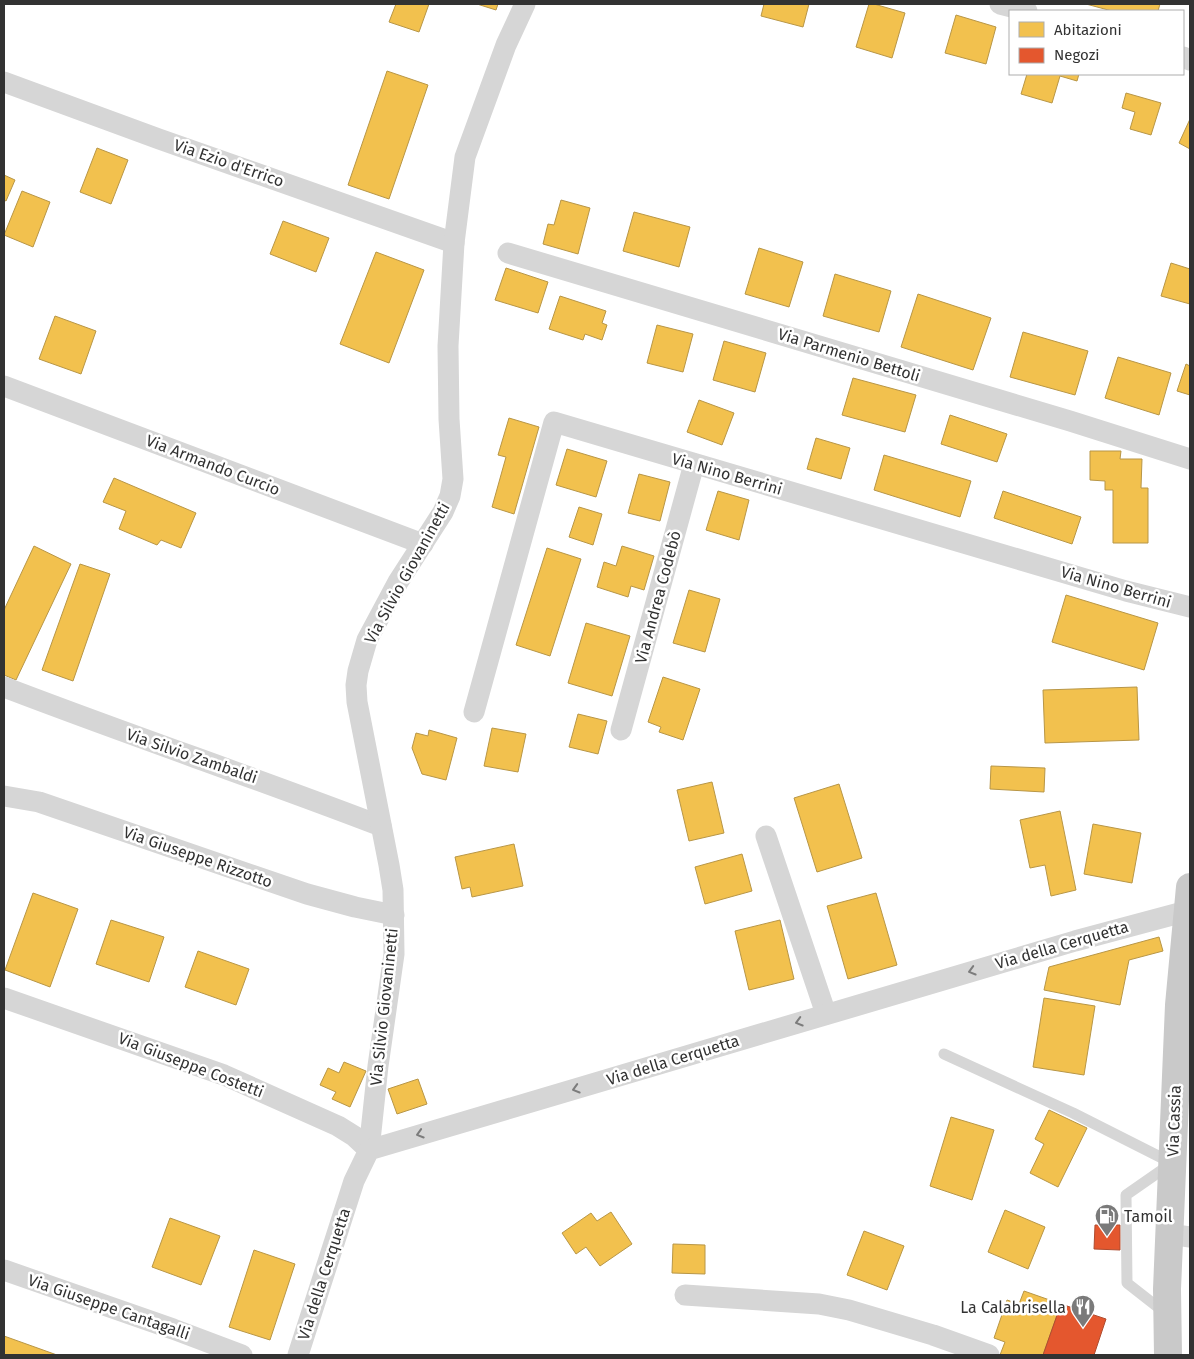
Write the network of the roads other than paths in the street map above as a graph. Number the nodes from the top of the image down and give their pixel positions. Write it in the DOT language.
graph roads {
  1 [pos="525,4"];
  2 [pos="1000,4"];
  3 [pos="1022,10"];
  4 [pos="4,82"];
  5 [pos="454,243"];
  6 [pos="508,253"];
  7 [pos="4,386"];
  8 [pos="1190,460"];
  9 [pos="694,464"];
  10 [pos="423,544"];
  11 [pos="1190,607"];
  12 [pos="4,687"];
  13 [pos="474,712"];
  14 [pos="621,730"];
  15 [pos="4,796"];
  16 [pos="381,826"];
  17 [pos="766,836"];
  18 [pos="1189,899"];
  19 [pos="394,915"];
  20 [pos="4,998"];
  21 [pos="1184,1006"];
  22 [pos="826,1014"];
  23 [pos="944,1054"];
  24 [pos="369,1150"];
  25 [pos="1172,1163"];
  26 [pos="1180,1236"];
  27 [pos="4,1270"];
  28 [pos="685,1294"];
  29 [pos="1168,1315"];
  30 [pos="242,1355"];
  31 [pos="298,1355"];
  32 [pos="989,1355"];
  33 [pos="1168,1355"];
  1 -- 5 [label="street, Via Silvio Giovaninetti"];
  2 -- 3 [label="street"];
  4 -- 5 [label="street, Via Ezio d'Errico"];
  5 -- 10 [label="street, Via Silvio Giovaninetti"];
  6 -- 8 [label="street, Via Parmenio Bettoli"];
  7 -- 10 [label="street, Via Armando Curcio"];
  9 -- 11 [label="street, Via Nino Berrini"];
  9 -- 13 [label="street, Via Nino Berrini"];
  9 -- 14 [label="street, Via Andrea Codebò"];
  10 -- 16 [label="street, Via Silvio Giovaninetti"];
  12 -- 16 [label="street, Via Silvio Zambaldi"];
  15 -- 19 [label="street, Via Giuseppe Rizzotto"];
  16 -- 19 [label="street, Via Silvio Giovaninetti"];
  17 -- 22 [label="street"];
  18 -- 21 [label="main road, Via Cassia"];
  18 -- 22 [label="street, Via della Cerquetta, one-way"];
  19 -- 24 [label="street, Via Silvio Giovaninetti"];
  20 -- 24 [label="street, Via Giuseppe Costetti"];
  21 -- 25 [label="main road, Via Cassia"];
  22 -- 24 [label="street, Via della Cerquetta, one-way"];
  23 -- 25 [label="lane"];
  24 -- 31 [label="street, Via della Cerquetta"];
  25 -- 26 [label="main road, Via Cassia"];
  25 -- 29 [label="lane"];
  26 -- 29 [label="main road, Via Cassia"];
  27 -- 30 [label="street, Via Giuseppe Cantagalli"];
  28 -- 32 [label="street"];
  29 -- 33 [label="main road, Via Cassia"];
}
